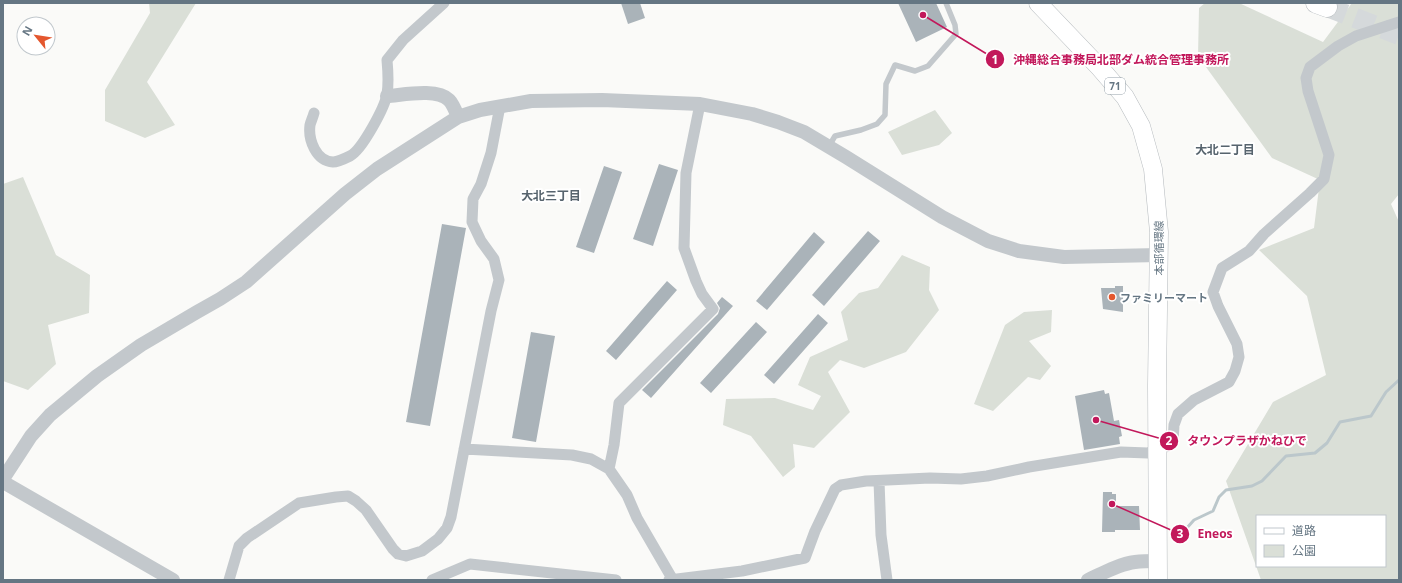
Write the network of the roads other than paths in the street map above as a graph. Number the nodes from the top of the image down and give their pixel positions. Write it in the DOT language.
graph roads {
  1 [pos="444,3"];
  2 [pos="946,3"];
  3 [pos="1038,3"];
  4 [pos="1399,22"];
  5 [pos="387,96"];
  6 [pos="700,104"];
  7 [pos="500,106"];
  8 [pos="314,113"];
  9 [pos="458,117"];
  10 [pos="828,146"];
  11 [pos="1159,255"];
  12 [pos="464,449"];
  13 [pos="1157,449"];
  14 [pos="609,469"];
  15 [pos="3,481"];
  16 [pos="879,481"];
  17 [pos="1158,561"];
  18 [pos="173,580"];
  19 [pos="229,580"];
  20 [pos="432,580"];
  21 [pos="616,580"];
  22 [pos="672,580"];
  23 [pos="887,580"];
  24 [pos="1088,580"];
  25 [pos="1158,580"];
  1 -- 5 [label="street"];
  2 -- 10 [label="lane"];
  3 -- 11 [label="main road, 本部循環線 / 71"];
  4 -- 13 [label="street"];
  5 -- 8 [label="street"];
  5 -- 9 [label="street"];
  6 -- 7 [label="street"];
  6 -- 10 [label="street"];
  6 -- 14 [label="street"];
  7 -- 9 [label="street"];
  7 -- 12 [label="street"];
  9 -- 15 [label="street"];
  10 -- 11 [label="street"];
  11 -- 13 [label="main road, 本部循環線 / 71"];
  12 -- 14 [label="street"];
  12 -- 19 [label="street"];
  13 -- 16 [label="street"];
  13 -- 17 [label="main road, 本部循環線 / 71"];
  14 -- 22 [label="street"];
  15 -- 18 [label="street"];
  16 -- 22 [label="street"];
  16 -- 23 [label="street"];
  17 -- 24 [label="street"];
  17 -- 25 [label="main road, 本部循環線 / 71"];
  20 -- 21 [label="street"];
}
